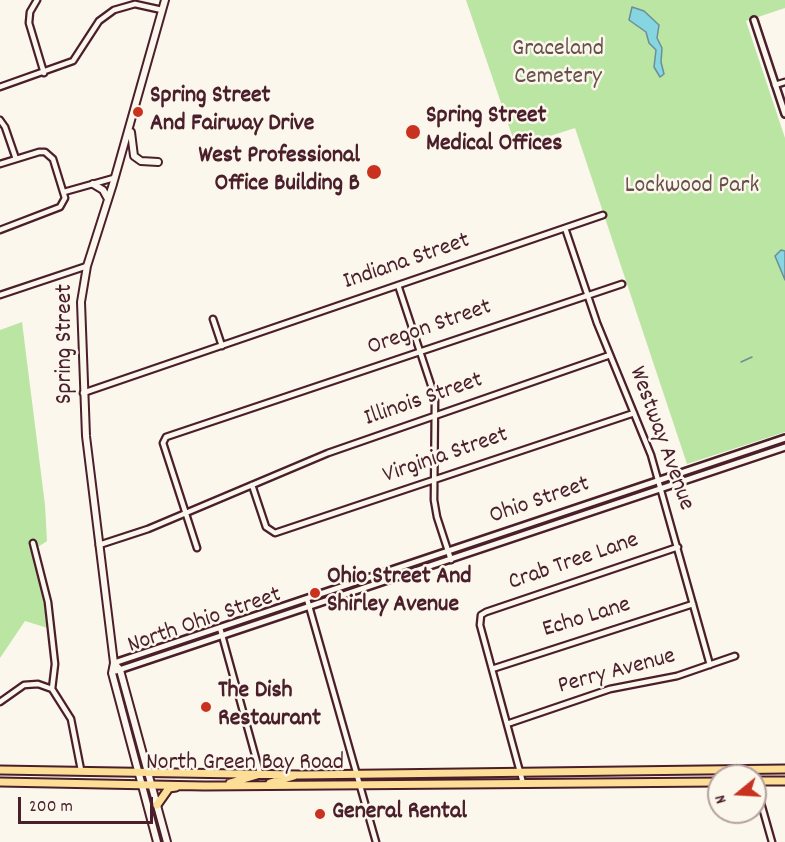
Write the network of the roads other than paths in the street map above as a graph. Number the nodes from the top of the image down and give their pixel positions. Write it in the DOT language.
graph roads {
  1 [pos="37,0"];
  2 [pos="165,0"];
  3 [pos="162,10"];
  4 [pos="754,20"];
  5 [pos="44,73"];
  6 [pos="785,82"];
  7 [pos="776,85"];
  8 [pos="0,87"];
  9 [pos="785,114"];
  10 [pos="132,118"];
  11 [pos="0,120"];
  12 [pos="16,159"];
  13 [pos="158,162"];
  14 [pos="0,164"];
  15 [pos="114,178"];
  16 [pos="93,184"];
  17 [pos="63,192"];
  18 [pos="108,199"];
  19 [pos="603,215"];
  20 [pos="565,228"];
  21 [pos="0,230"];
  22 [pos="87,266"];
  23 [pos="622,284"];
  24 [pos="398,285"];
  25 [pos="0,295"];
  26 [pos="588,295"];
  27 [pos="213,319"];
  28 [pos="222,346"];
  29 [pos="421,351"];
  30 [pos="610,356"];
  31 [pos="83,393"];
  32 [pos="634,413"];
  33 [pos="436,415"];
  34 [pos="785,438"];
  35 [pos="785,447"];
  36 [pos="434,480"];
  37 [pos="659,481"];
  38 [pos="252,485"];
  39 [pos="662,488"];
  40 [pos="582,507"];
  41 [pos="186,513"];
  42 [pos="585,514"];
  43 [pos="519,528"];
  44 [pos="522,536"];
  45 [pos="33,543"];
  46 [pos="99,545"];
  47 [pos="678,547"];
  48 [pos="197,548"];
  49 [pos="448,552"];
  50 [pos="451,560"];
  51 [pos="404,567"];
  52 [pos="406,574"];
  53 [pos="359,582"];
  54 [pos="362,589"];
  55 [pos="307,599"];
  56 [pos="693,604"];
  57 [pos="309,606"];
  58 [pos="220,628"];
  59 [pos="222,636"];
  60 [pos="167,645"];
  61 [pos="143,653"];
  62 [pos="171,653"];
  63 [pos="735,656"];
  64 [pos="145,662"];
  65 [pos="114,663"];
  66 [pos="710,665"];
  67 [pos="492,669"];
  68 [pos="120,670"];
  69 [pos="112,673"];
  70 [pos="52,689"];
  71 [pos="0,702"];
  72 [pos="507,724"];
  73 [pos="785,769"];
  74 [pos="0,770"];
  75 [pos="81,770"];
  76 [pos="520,771"];
  77 [pos="767,771"];
  78 [pos="141,772"];
  79 [pos="149,773"];
  80 [pos="260,773"];
  81 [pos="356,773"];
  82 [pos="707,773"];
  83 [pos="299,775"];
  84 [pos="785,781"];
  85 [pos="0,782"];
  86 [pos="707,782"];
  87 [pos="767,782"];
  88 [pos="523,783"];
  89 [pos="225,784"];
  90 [pos="359,784"];
  91 [pos="152,785"];
  92 [pos="180,785"];
  93 [pos="265,785"];
  94 [pos="140,786"];
  95 [pos="157,805"];
  96 [pos="767,824"];
  97 [pos="157,842"];
  98 [pos="167,842"];
  99 [pos="376,842"];
  100 [pos="772,842"];
  1 -- 5 [label="street"];
  2 -- 3 [label="main road, Spring Street"];
  3 -- 5 [label="street"];
  3 -- 10 [label="main road, Spring Street"];
  4 -- 7 [label="street"];
  5 -- 8 [label="street"];
  6 -- 7 [label="street"];
  7 -- 9 [label="street"];
  10 -- 13 [label="main road"];
  10 -- 15 [label="main road, Spring Street"];
  11 -- 12 [label="street"];
  12 -- 14 [label="street"];
  12 -- 17 [label="street"];
  15 -- 16 [label="street"];
  15 -- 18 [label="main road, Spring Street"];
  16 -- 17 [label="street"];
  16 -- 18 [label="main road"];
  17 -- 21 [label="street"];
  18 -- 22 [label="main road, Spring Street"];
  19 -- 20 [label="street, Indiana Street"];
  20 -- 24 [label="street, Indiana Street"];
  20 -- 26 [label="street, Westway Avenue"];
  22 -- 25 [label="street"];
  22 -- 31 [label="main road, Spring Street"];
  23 -- 26 [label="street, Oregon Street"];
  24 -- 28 [label="street, Indiana Street"];
  24 -- 29 [label="street"];
  26 -- 29 [label="street, Oregon Street"];
  26 -- 30 [label="street, Westway Avenue"];
  27 -- 28 [label="street"];
  28 -- 31 [label="street, Indiana Street"];
  29 -- 33 [label="street"];
  29 -- 41 [label="street, Oregon Street"];
  30 -- 32 [label="street, Westway Avenue"];
  30 -- 33 [label="street, Illinois Street"];
  31 -- 46 [label="main road, Spring Street"];
  32 -- 36 [label="street, Virginia Street"];
  32 -- 37 [label="street, Westway Avenue"];
  33 -- 36 [label="street"];
  33 -- 38 [label="street, Illinois Street"];
  34 -- 37 [label="street, Ohio Street"];
  35 -- 39 [label="street, Ohio Street"];
  36 -- 38 [label="street, Virginia Street"];
  36 -- 49 [label="street"];
  37 -- 39 [label="street, Westway Avenue"];
  37 -- 40 [label="street, Ohio Street"];
  38 -- 41 [label="street, Illinois Street"];
  39 -- 42 [label="street, Ohio Street"];
  39 -- 47 [label="street, Westway Avenue"];
  40 -- 42 [label="street"];
  40 -- 43 [label="street, Ohio Street"];
  41 -- 46 [label="street, Illinois Street"];
  41 -- 48 [label="street"];
  42 -- 44 [label="street, Ohio Street"];
  43 -- 44 [label="street"];
  43 -- 49 [label="street, Ohio Street"];
  44 -- 50 [label="street, Ohio Street"];
  45 -- 70 [label="street"];
  46 -- 65 [label="main road, Spring Street"];
  47 -- 56 [label="street, Westway Avenue"];
  47 -- 67 [label="street, Crab Tree Lane"];
  49 -- 50 [label="street"];
  49 -- 51 [label="street, Ohio Street"];
  50 -- 52 [label="street, Ohio Street"];
  51 -- 52 [label="street"];
  51 -- 53 [label="street, Ohio Street"];
  52 -- 54 [label="street, Ohio Street"];
  53 -- 54 [label="street"];
  53 -- 55 [label="street, Ohio Street"];
  54 -- 57 [label="street, Ohio Street"];
  55 -- 57 [label="street"];
  55 -- 58 [label="street, North Ohio Street"];
  56 -- 66 [label="street, Westway Avenue"];
  56 -- 67 [label="street, Echo Lane"];
  57 -- 59 [label="street, North Ohio Street"];
  57 -- 81 [label="street"];
  58 -- 59 [label="street"];
  58 -- 60 [label="street, North Ohio Street"];
  59 -- 62 [label="street, North Ohio Street"];
  59 -- 80 [label="street"];
  60 -- 61 [label="street, North Ohio Street"];
  60 -- 62 [label="street"];
  61 -- 64 [label="street"];
  61 -- 65 [label="street, North Ohio Street"];
  62 -- 64 [label="street, North Ohio Street"];
  63 -- 66 [label="street, Perry Avenue"];
  64 -- 68 [label="street, North Ohio Street"];
  65 -- 68 [label="main road"];
  65 -- 69 [label="main road, Spring Street"];
  66 -- 72 [label="street, Perry Avenue"];
  67 -- 72 [label="street"];
  68 -- 69 [label="street, North Ohio Street"];
  68 -- 79 [label="main road"];
  69 -- 78 [label="main road, Spring Street"];
  70 -- 71 [label="street"];
  70 -- 75 [label="street"];
  72 -- 76 [label="street"];
  73 -- 77 [label="main road, North Green Bay Road"];
  74 -- 75 [label="main road, North Green Bay Road"];
  75 -- 78 [label="main road, North Green Bay Road"];
  76 -- 81 [label="main road, North Green Bay Road"];
  76 -- 82 [label="main road, North Green Bay Road"];
  76 -- 88 [label="street"];
  78 -- 79 [label="main road, North Green Bay Road"];
  78 -- 94 [label="main road, Spring Street"];
  79 -- 80 [label="main road, North Green Bay Road"];
  79 -- 91 [label="main road"];
  80 -- 83 [label="main road, North Green Bay Road"];
  80 -- 89 [label="main road"];
  81 -- 83 [label="main road, North Green Bay Road"];
  81 -- 90 [label="street"];
  83 -- 93 [label="main road"];
  84 -- 87 [label="main road"];
  85 -- 94 [label="main road, North Green Bay Road"];
  86 -- 88 [label="main road, North Green Bay Road"];
  88 -- 90 [label="main road, North Green Bay Road"];
  89 -- 92 [label="main road, North Green Bay Road"];
  89 -- 93 [label="main road, North Green Bay Road"];
  90 -- 93 [label="main road, North Green Bay Road"];
  90 -- 99 [label="street"];
  91 -- 92 [label="main road, North Green Bay Road"];
  91 -- 94 [label="main road, North Green Bay Road"];
  91 -- 95 [label="main road"];
  92 -- 95 [label="main road"];
  94 -- 97 [label="main road, Spring Street"];
  95 -- 98 [label="main road"];
  96 -- 100 [label="street"];
}
